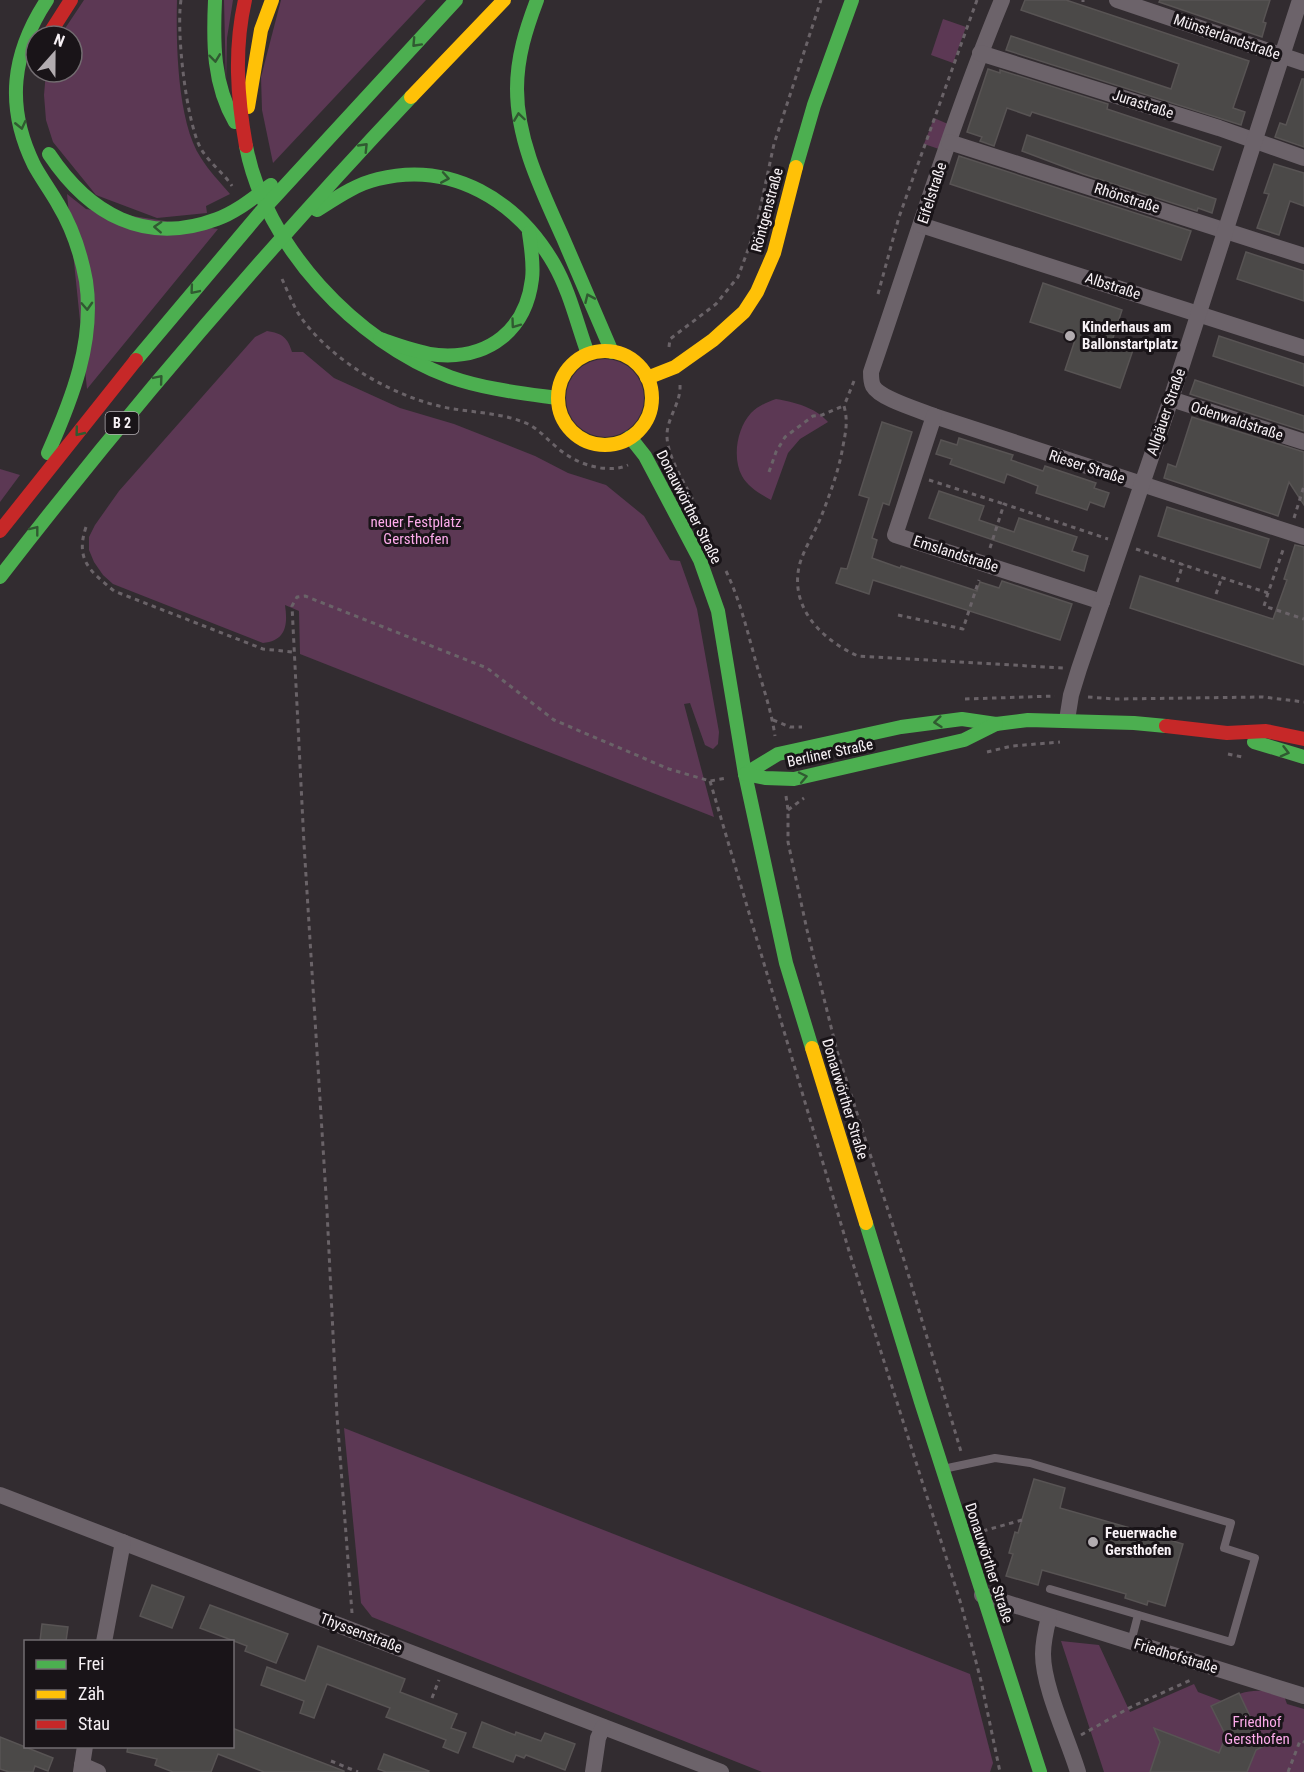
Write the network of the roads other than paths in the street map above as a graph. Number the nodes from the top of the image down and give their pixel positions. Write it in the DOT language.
graph roads {
  1 [pos="47,0"];
  2 [pos="71,0"];
  3 [pos="215,0"];
  4 [pos="245,0"];
  5 [pos="272,0"];
  6 [pos="456,0"];
  7 [pos="504,0"];
  8 [pos="537,0"];
  9 [pos="852,0"];
  10 [pos="1002,0"];
  11 [pos="1117,0"];
  12 [pos="1300,0"];
  13 [pos="56,24"];
  14 [pos="981,53"];
  15 [pos="1282,56"];
  16 [pos="1304,63"];
  17 [pos="244,136"];
  18 [pos="43,140"];
  19 [pos="1254,141"];
  20 [pos="949,142"];
  21 [pos="1304,158"];
  22 [pos="308,160"];
  23 [pos="327,196"];
  24 [pos="921,225"];
  25 [pos="528,228"];
  26 [pos="1224,229"];
  27 [pos="1304,256"];
  28 [pos="1198,313"];
  29 [pos="380,339"];
  30 [pos="1304,348"];
  31 [pos="612,352"];
  32 [pos="588,354"];
  33 [pos="647,378"];
  34 [pos="874,388"];
  35 [pos="557,398"];
  36 [pos="1171,399"];
  37 [pos="934,416"];
  38 [pos="630,437"];
  39 [pos="1304,442"];
  40 [pos="1141,485"];
  41 [pos="28,496"];
  42 [pos="0,531"];
  43 [pos="1297,535"];
  44 [pos="0,577"];
  45 [pos="1102,602"];
  46 [pos="1067,720"];
  47 [pos="996,724"];
  48 [pos="1227,733"];
  49 [pos="1304,739"];
  50 [pos="1304,757"];
  51 [pos="745,774"];
  52 [pos="942,1469"];
  53 [pos="0,1495"];
  54 [pos="123,1542"];
  55 [pos="1050,1589"];
  56 [pos="982,1595"];
  57 [pos="1138,1615"];
  58 [pos="1049,1617"];
  59 [pos="104,1640"];
  60 [pos="1127,1644"];
  61 [pos="1304,1696"];
  62 [pos="603,1727"];
  63 [pos="85,1748"];
  64 [pos="81,1769"];
  65 [pos="98,1772"];
  66 [pos="593,1772"];
  67 [pos="721,1772"];
  68 [pos="1040,1772"];
  69 [pos="1078,1772"];
  1 -- 41 [label="main road, one-way"];
  2 -- 13 [label="main road"];
  3 -- 17 [label="main road, one-way"];
  4 -- 17 [label="main road"];
  5 -- 17 [label="main road"];
  6 -- 22 [label="main road, B 2, one-way"];
  23 -- 7 [label="main road, one-way"];
  31 -- 8 [label="main road, one-way"];
  9 -- 33 [label="main road, Röntgenstraße"];
  10 -- 14 [label="street, Eifelstraße"];
  11 -- 15 [label="street, Münsterlandstraße"];
  12 -- 15 [label="street, Allgäuer Straße"];
  14 -- 19 [label="street, Jurastraße"];
  14 -- 20 [label="street, Eifelstraße"];
  15 -- 16 [label="street, Münsterlandstraße"];
  15 -- 19 [label="street, Allgäuer Straße"];
  17 -- 29 [label="main road"];
  22 -- 18 [label="main road, one-way"];
  19 -- 21 [label="street, Jurastraße"];
  19 -- 26 [label="street, Allgäuer Straße"];
  20 -- 24 [label="street, Eifelstraße"];
  20 -- 26 [label="street, Rhönstraße"];
  22 -- 41 [label="main road, B 2, one-way"];
  23 -- 25 [label="main road, one-way"];
  44 -- 23 [label="main road, B 2, one-way"];
  24 -- 28 [label="street, Albstraße"];
  24 -- 34 [label="street, Eifelstraße"];
  25 -- 29 [label="main road, one-way"];
  25 -- 32 [label="main road"];
  26 -- 27 [label="street, Rhönstraße"];
  26 -- 28 [label="street, Allgäuer Straße"];
  28 -- 30 [label="street, Albstraße"];
  28 -- 36 [label="street, Allgäuer Straße"];
  29 -- 35 [label="main road"];
  31 -- 32 [label="main road"];
  31 -- 33 [label="main road"];
  32 -- 35 [label="main road"];
  33 -- 38 [label="main road"];
  34 -- 37 [label="street, Rieser Straße"];
  35 -- 38 [label="main road"];
  36 -- 39 [label="street, Odenwaldstraße"];
  36 -- 40 [label="street, Allgäuer Straße"];
  37 -- 40 [label="street, Rieser Straße"];
  37 -- 45 [label="street, Emslandstraße"];
  38 -- 51 [label="main road, Donauwörther Straße"];
  40 -- 43 [label="street, Rieser Straße"];
  40 -- 45 [label="street, Allgäuer Straße"];
  41 -- 42 [label="main road, B 2"];
  45 -- 46 [label="street, Allgäuer Straße"];
  46 -- 47 [label="main road, Berliner Straße"];
  46 -- 48 [label="main road, Berliner Straße"];
  51 -- 47 [label="main road, Berliner Straße, one-way"];
  47 -- 51 [label="main road, Berliner Straße, one-way"];
  48 -- 49 [label="main road, Berliner Straße"];
  48 -- 50 [label="main road, Berliner Straße, one-way"];
  51 -- 52 [label="main road, Donauwörther Straße"];
  52 -- 56 [label="main road, Donauwörther Straße"];
  52 -- 57 [label="lane"];
  53 -- 54 [label="street, Thyssenstraße"];
  54 -- 59 [label="street"];
  54 -- 62 [label="street, Thyssenstraße"];
  55 -- 57 [label="lane"];
  56 -- 58 [label="street, Friedhofstraße"];
  56 -- 68 [label="main road, Donauwörther Straße"];
  57 -- 60 [label="lane"];
  58 -- 60 [label="street, Friedhofstraße"];
  58 -- 69 [label="street"];
  60 -- 61 [label="street, Friedhofstraße"];
  62 -- 66 [label="street"];
  62 -- 67 [label="street, Thyssenstraße"];
  63 -- 64 [label="street"];
  64 -- 65 [label="street"];
}
